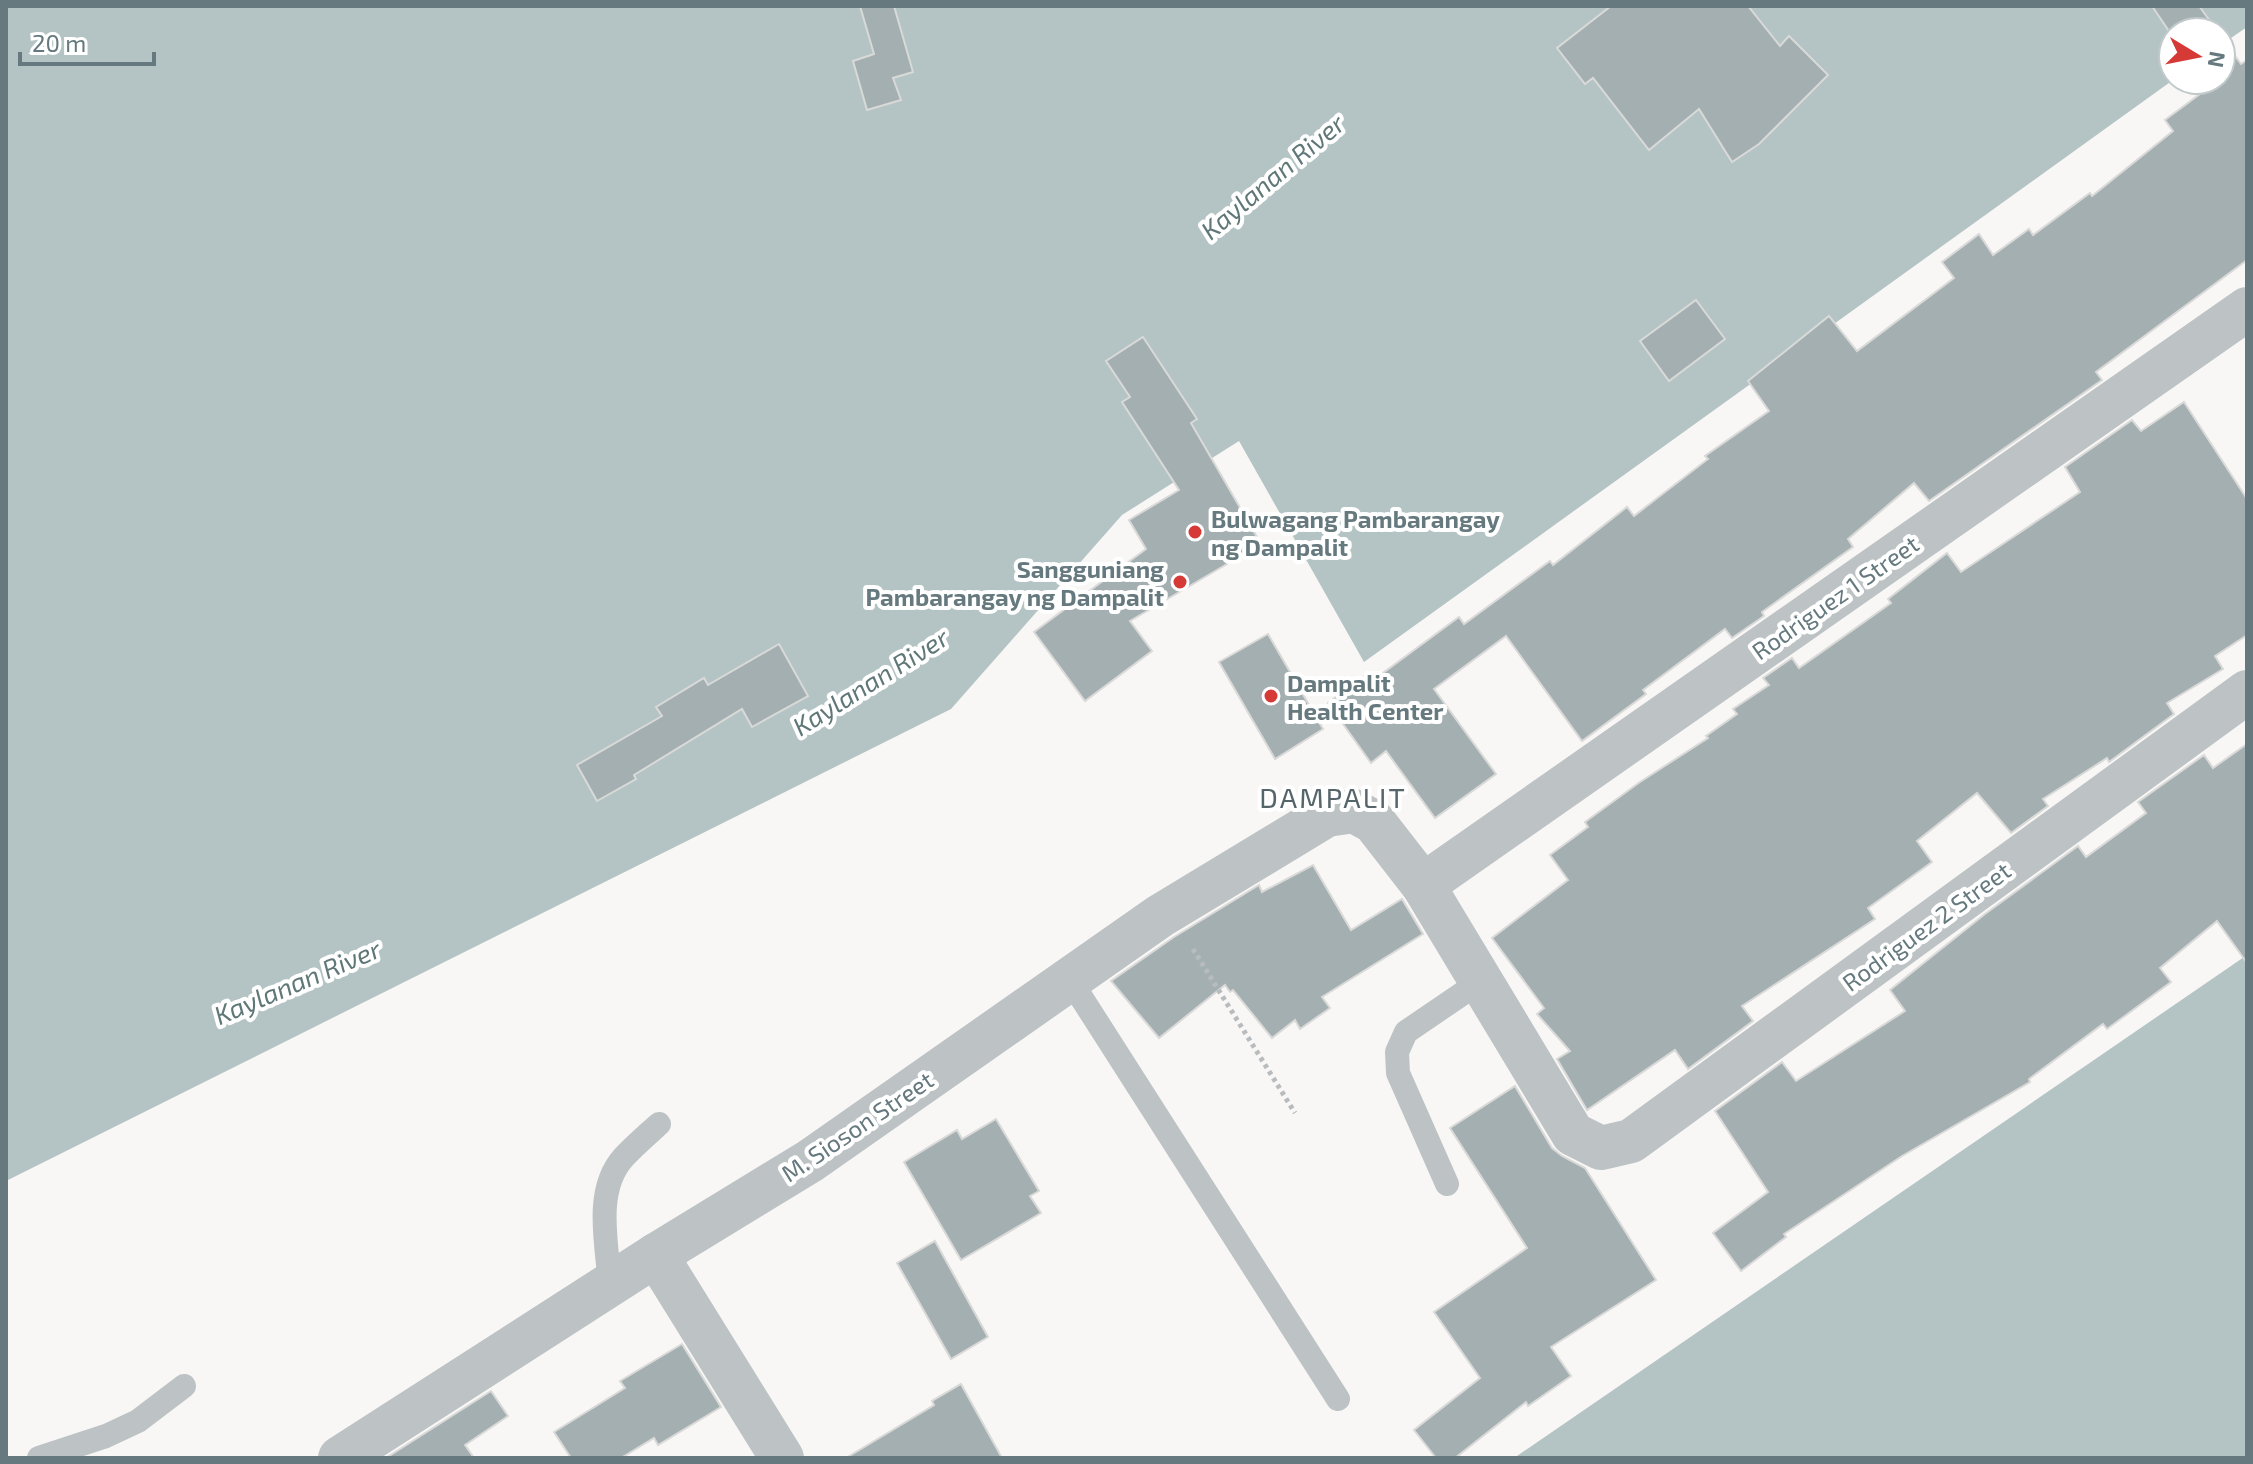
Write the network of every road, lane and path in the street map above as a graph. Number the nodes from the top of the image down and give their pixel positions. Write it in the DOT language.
graph roads {
  1 [pos="2247,309"];
  2 [pos="2247,692"];
  3 [pos="1423,885"];
  4 [pos="1170,911"];
  5 [pos="1072,977"];
  6 [pos="1481,981"];
  7 [pos="1295,1113"];
  8 [pos="659,1124"];
  9 [pos="1447,1184"];
  10 [pos="656,1255"];
  11 [pos="610,1285"];
  12 [pos="184,1386"];
  13 [pos="1338,1399"];
  14 [pos="365,1451"];
  15 [pos="39,1458"];
  16 [pos="782,1458"];
  1 -- 3 [label="street, Rodriguez 1 Street"];
  2 -- 6 [label="street, Rodriguez 2 Street"];
  3 -- 4 [label="street, M. Sioson Street"];
  3 -- 6 [label="street"];
  4 -- 5 [label="street, M. Sioson Street"];
  4 -- 7 [label="path"];
  5 -- 10 [label="street, M. Sioson Street"];
  5 -- 13 [label="lane"];
  6 -- 9 [label="lane"];
  8 -- 11 [label="lane"];
  10 -- 11 [label="street, M. Sioson Street"];
  10 -- 16 [label="street"];
  11 -- 14 [label="street, M. Sioson Street"];
  12 -- 15 [label="lane"];
}
